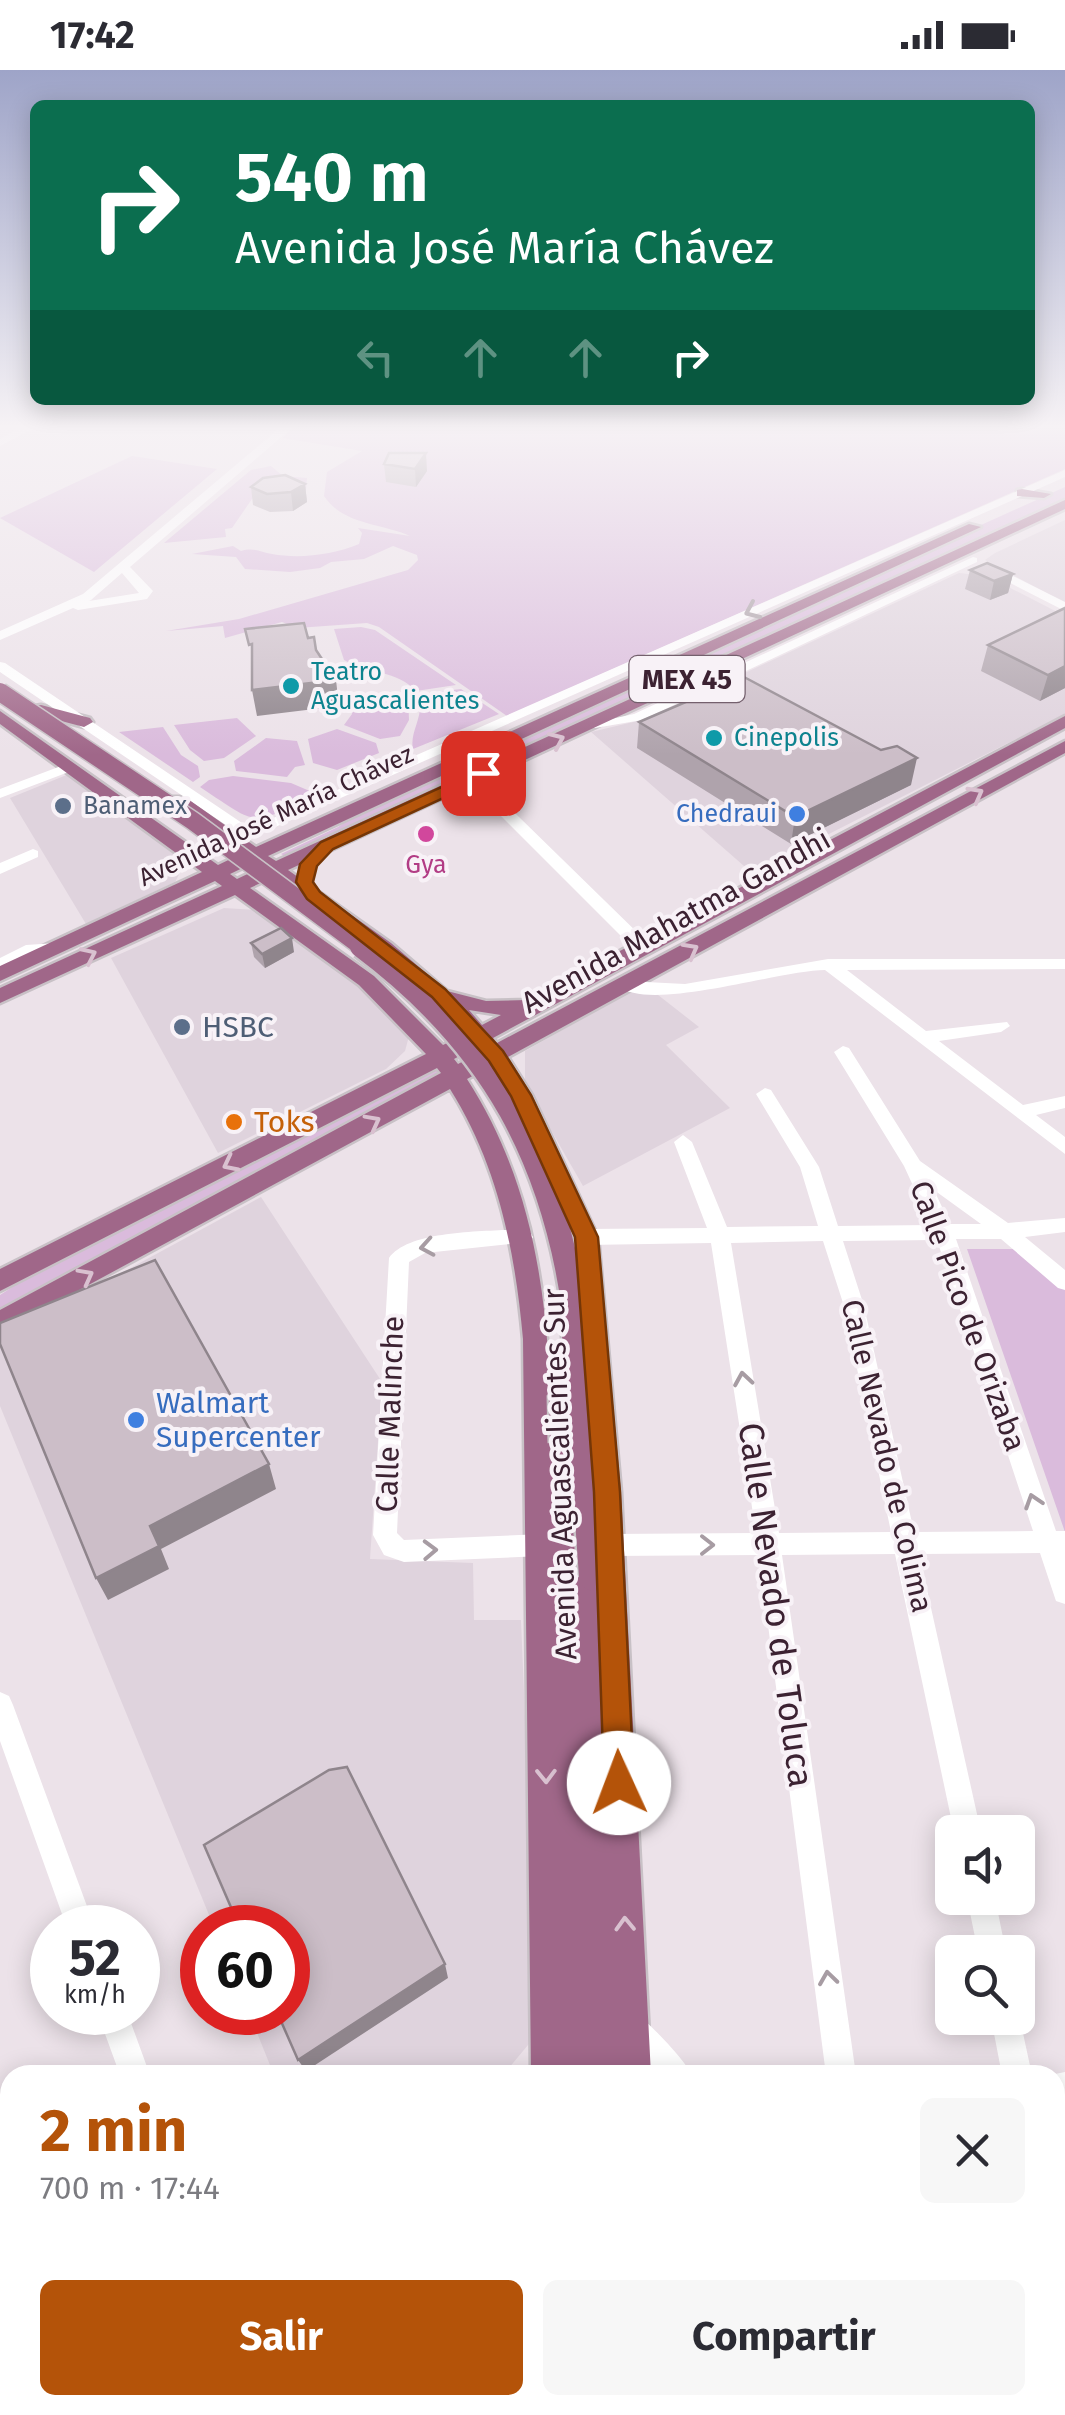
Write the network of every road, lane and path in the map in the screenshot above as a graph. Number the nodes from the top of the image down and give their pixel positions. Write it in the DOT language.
graph roads {
  1 [pos="145,535"];
  2 [pos="164,535"];
  3 [pos="923,535"];
  4 [pos="983,535"];
  5 [pos="994,535"];
  6 [pos="917,538"];
  7 [pos="961,550"];
  8 [pos="125,569"];
  9 [pos="911,575"];
  10 [pos="897,597"];
  11 [pos="70,606"];
  12 [pos="1065,607"];
  13 [pos="0,624"];
  14 [pos="0,636"];
  15 [pos="0,666"];
  16 [pos="0,700"];
  17 [pos="41,710"];
  18 [pos="510,721"];
  19 [pos="1065,721"];
  20 [pos="84,722"];
  21 [pos="595,724"];
  22 [pos="526,729"];
  23 [pos="101,742"];
  24 [pos="480,745"];
  25 [pos="1065,746"];
  26 [pos="69,767"];
  27 [pos="472,779"];
  28 [pos="0,794"];
  29 [pos="176,800"];
  30 [pos="126,808"];
  31 [pos="315,826"];
  32 [pos="227,827"];
  33 [pos="327,846"];
  34 [pos="33,854"];
  35 [pos="195,857"];
  36 [pos="268,862"];
  37 [pos="0,868"];
  38 [pos="228,881"];
  39 [pos="184,890"];
  40 [pos="313,895"];
  41 [pos="204,902"];
  42 [pos="260,904"];
  43 [pos="642,946"];
  44 [pos="56,948"];
  45 [pos="0,964"];
  46 [pos="828,964"];
  47 [pos="1065,964"];
  48 [pos="0,974"];
  49 [pos="430,986"];
  50 [pos="626,986"];
  51 [pos="383,995"];
  52 [pos="0,996"];
  53 [pos="540,1003"];
  54 [pos="413,1023"];
  55 [pos="1001,1026"];
  56 [pos="538,1033"];
  57 [pos="924,1037"];
  58 [pos="843,1052"];
  59 [pos="502,1066"];
  60 [pos="460,1083"];
  61 [pos="383,1087"];
  62 [pos="765,1094"];
  63 [pos="415,1100"];
  64 [pos="1065,1102"];
  65 [pos="1020,1112"];
  66 [pos="683,1142"];
  67 [pos="1065,1147"];
  68 [pos="913,1164"];
  69 [pos="1065,1225"];
  70 [pos="1005,1231"];
  71 [pos="719,1232"];
  72 [pos="944,1232"];
  73 [pos="832,1233"];
  74 [pos="524,1237"];
  75 [pos="586,1237"];
  76 [pos="0,1281"];
  77 [pos="1065,1282"];
  78 [pos="0,1322"];
  79 [pos="908,1541"];
  80 [pos="1056,1542"];
  81 [pos="769,1544"];
  82 [pos="542,1545"];
  83 [pos="609,1545"];
  84 [pos="1065,1593"];
  85 [pos="0,1705"];
  86 [pos="964,1815"];
  87 [pos="73,1905"];
  88 [pos="629,2021"];
  89 [pos="120,2035"];
  90 [pos="1010,2035"];
  91 [pos="131,2065"];
  92 [pos="550,2065"];
  93 [pos="574,2065"];
  94 [pos="607,2065"];
  95 [pos="631,2065"];
  96 [pos="664,2065"];
  97 [pos="839,2065"];
  98 [pos="1016,2065"];
  1 -- 13 [label="street"];
  2 -- 8 [label="street"];
  3 -- 6 [label="street, Avenida José María Chávez"];
  4 -- 7 [label="main road, Avenida José María Chávez / MEX 45"];
  5 -- 7 [label="main road, Avenida José María Chávez / MEX 45"];
  6 -- 7 [label="main road"];
  6 -- 18 [label="street, Avenida José María Chávez, one-way"];
  7 -- 9 [label="main road, Avenida José María Chávez / MEX 45"];
  7 -- 10 [label="street"];
  7 -- 12 [label="street"];
  7 -- 22 [label="main road, Avenida José María Chávez / MEX 45"];
  8 -- 11 [label="street"];
  8 -- 11 [label="street"];
  9 -- 10 [label="main road"];
  9 -- 21 [label="main road, Avenida José María Chávez / MEX 45"];
  10 -- 21 [label="street"];
  11 -- 14 [label="street"];
  15 -- 20 [label="street, Avenida Aguascalientes Sur"];
  16 -- 17 [label="main road, Avenida Aguascalientes Sur"];
  16 -- 26 [label="main road, Avenida Aguascalientes Sur"];
  16 -- 93 [label="main road, Avenida Aguascalientes Sur, bridge"];
  16 -- 94 [label="main road, Avenida Aguascalientes Sur, bridge"];
  17 -- 20 [label="main road"];
  17 -- 23 [label="main road, Avenida Aguascalientes Sur"];
  18 -- 22 [label="street"];
  18 -- 24 [label="street, Avenida José María Chávez"];
  19 -- 43 [label="main road, Avenida Mahatma Gandhi"];
  20 -- 23 [label="street, Avenida Aguascalientes Sur"];
  27 -- 21 [label="main road, Avenida José María Chávez / MEX 45, one-way"];
  22 -- 24 [label="main road, Avenida José María Chávez / MEX 45"];
  23 -- 29 [label="main road, Avenida Aguascalientes Sur"];
  23 -- 32 [label="street, Avenida Aguascalientes Sur"];
  24 -- 27 [label="main road"];
  24 -- 31 [label="main road, Avenida José María Chávez / MEX 45"];
  24 -- 32 [label="street, Avenida José María Chávez"];
  50 -- 25 [label="main road, Avenida Mahatma Gandhi, one-way"];
  26 -- 28 [label="street"];
  26 -- 30 [label="main road, Avenida Aguascalientes Sur"];
  27 -- 33 [label="main road, Avenida José María Chávez / MEX 45"];
  27 -- 43 [label="street"];
  29 -- 30 [label="main road"];
  29 -- 32 [label="main road, Avenida Aguascalientes Sur"];
  30 -- 35 [label="main road, Avenida Aguascalientes Sur"];
  31 -- 32 [label="main road"];
  31 -- 36 [label="main road, Avenida José María Chávez / MEX 45"];
  32 -- 36 [label="main road, Avenida Aguascalientes Sur"];
  33 -- 36 [label="main road, Avenida José María Chávez / MEX 45"];
  33 -- 40 [label="main road"];
  34 -- 37 [label="street"];
  35 -- 38 [label="main road, Avenida Aguascalientes Sur"];
  35 -- 39 [label="main road"];
  36 -- 38 [label="main road, Avenida José María Chávez / MEX 45"];
  36 -- 40 [label="main road, Avenida Aguascalientes Sur"];
  38 -- 39 [label="main road, Avenida José María Chávez / MEX 45"];
  38 -- 41 [label="main road, Avenida José María Chávez / MEX 45"];
  38 -- 42 [label="main road, Avenida Aguascalientes Sur"];
  39 -- 44 [label="main road, Avenida José María Chávez / MEX 45"];
  40 -- 49 [label="main road, Avenida Aguascalientes Sur"];
  41 -- 42 [label="main road"];
  52 -- 41 [label="main road, Avenida José María Chávez / MEX 45, one-way"];
  42 -- 51 [label="main road, Avenida Aguascalientes Sur"];
  43 -- 53 [label="main road, Avenida Mahatma Gandhi"];
  44 -- 45 [label="street, Avenida José María Chávez"];
  44 -- 48 [label="main road, Avenida José María Chávez / MEX 45"];
  46 -- 47 [label="street"];
  46 -- 50 [label="street"];
  46 -- 57 [label="street"];
  49 -- 51 [label="main road"];
  49 -- 53 [label="main road"];
  49 -- 59 [label="main road, Avenida Aguascalientes Sur"];
  50 -- 56 [label="main road, Avenida Mahatma Gandhi"];
  51 -- 54 [label="main road, Avenida Aguascalientes Sur"];
  53 -- 59 [label="main road, Avenida Mahatma Gandhi"];
  54 -- 60 [label="main road, Avenida Aguascalientes Sur"];
  54 -- 61 [label="main road"];
  55 -- 57 [label="street"];
  56 -- 59 [label="main road, Avenida Mahatma Gandhi"];
  56 -- 59 [label="main road"];
  57 -- 65 [label="street"];
  58 -- 68 [label="street, Calle Pico de Orizaba"];
  59 -- 60 [label="main road, Avenida Mahatma Gandhi"];
  59 -- 75 [label="main road, Avenida Aguascalientes Sur"];
  60 -- 61 [label="main road, Avenida Mahatma Gandhi"];
  60 -- 63 [label="main road, Avenida Mahatma Gandhi"];
  60 -- 63 [label="main road"];
  60 -- 74 [label="main road, Avenida Aguascalientes Sur"];
  61 -- 76 [label="main road, Avenida Mahatma Gandhi, one-way"];
  62 -- 73 [label="street, Calle Nevado de Colima"];
  78 -- 63 [label="main road, Avenida Mahatma Gandhi, one-way"];
  64 -- 65 [label="street"];
  65 -- 67 [label="street"];
  66 -- 71 [label="street, Calle Nevado de Toluca"];
  68 -- 70 [label="street"];
  68 -- 72 [label="street, Calle Pico de Orizaba"];
  69 -- 70 [label="street"];
  70 -- 72 [label="street"];
  70 -- 77 [label="street"];
  71 -- 73 [label="street"];
  71 -- 75 [label="street"];
  81 -- 71 [label="street, Calle Nevado de Toluca, one-way"];
  72 -- 73 [label="street"];
  80 -- 72 [label="street, Calle Pico de Orizaba, one-way"];
  73 -- 79 [label="street, Calle Nevado de Colima"];
  74 -- 82 [label="main road, Avenida Aguascalientes Sur"];
  74 -- 82 [label="street, Calle Malinche, one-way"];
  75 -- 83 [label="main road, Avenida Aguascalientes Sur"];
  79 -- 80 [label="street"];
  79 -- 81 [label="street"];
  79 -- 86 [label="street, Calle Nevado de Colima"];
  80 -- 84 [label="street, Calle Pico de Orizaba"];
  83 -- 81 [label="street, one-way"];
  97 -- 81 [label="street, Calle Nevado de Toluca, one-way"];
  82 -- 92 [label="main road, Avenida Aguascalientes Sur, one-way"];
  88 -- 83 [label="main road, Avenida Aguascalientes Sur, one-way"];
  85 -- 87 [label="street"];
  88 -- 95 [label="main road, Avenida Aguascalientes Sur"];
  88 -- 96 [label="street"];
  89 -- 91 [label="street"];
  90 -- 98 [label="street"];
}
